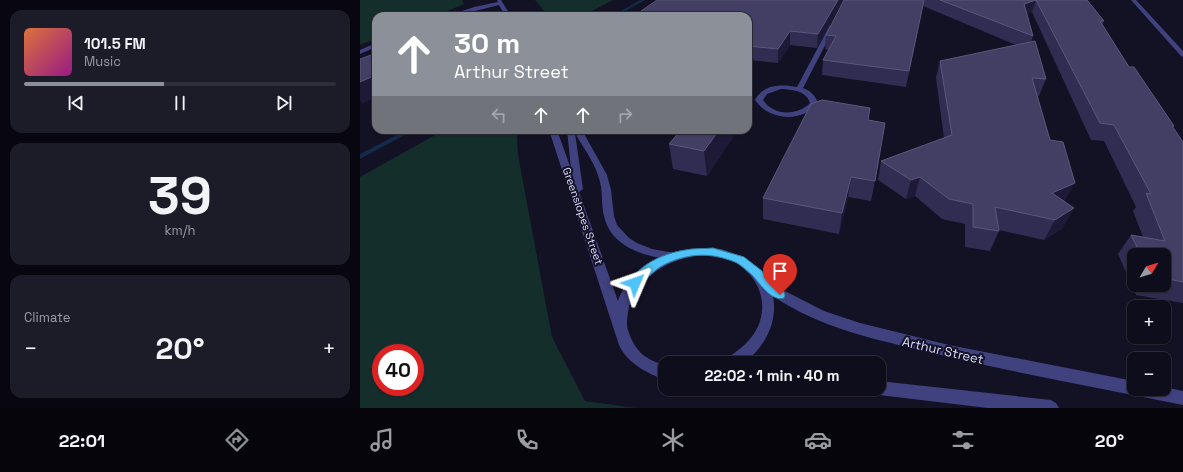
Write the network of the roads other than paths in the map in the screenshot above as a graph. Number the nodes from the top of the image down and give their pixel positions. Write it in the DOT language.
graph roads {
  1 [pos="1133,0"];
  2 [pos="500,2"];
  3 [pos="463,12"];
  4 [pos="506,12"];
  5 [pos="835,21"];
  6 [pos="372,47"];
  7 [pos="360,52"];
  8 [pos="1183,55"];
  9 [pos="799,89"];
  10 [pos="554,134"];
  11 [pos="572,134"];
  12 [pos="580,134"];
  13 [pos="581,209"];
  14 [pos="674,256"];
  15 [pos="763,282"];
  16 [pos="620,325"];
  17 [pos="742,356"];
  18 [pos="658,370"];
  19 [pos="1127,387"];
  20 [pos="886,389"];
  21 [pos="1171,396"];
  22 [pos="1183,398"];
  23 [pos="1051,408"];
  1 -- 8 [label="street"];
  2 -- 3 [label="street"];
  2 -- 4 [label="street"];
  5 -- 9 [label="street"];
  6 -- 7 [label="street"];
  9 -- 9 [label="street"];
  10 -- 13 [label="street, Greenslopes Street"];
  11 -- 13 [label="street"];
  12 -- 14 [label="street"];
  13 -- 16 [label="street, Greenslopes Street"];
  14 -- 15 [label="street"];
  14 -- 16 [label="street"];
  15 -- 17 [label="street"];
  15 -- 19 [label="street, Arthur Street"];
  16 -- 18 [label="street, Greenslopes Street"];
  20 -- 23 [label="street"];
  21 -- 22 [label="street"];
}
